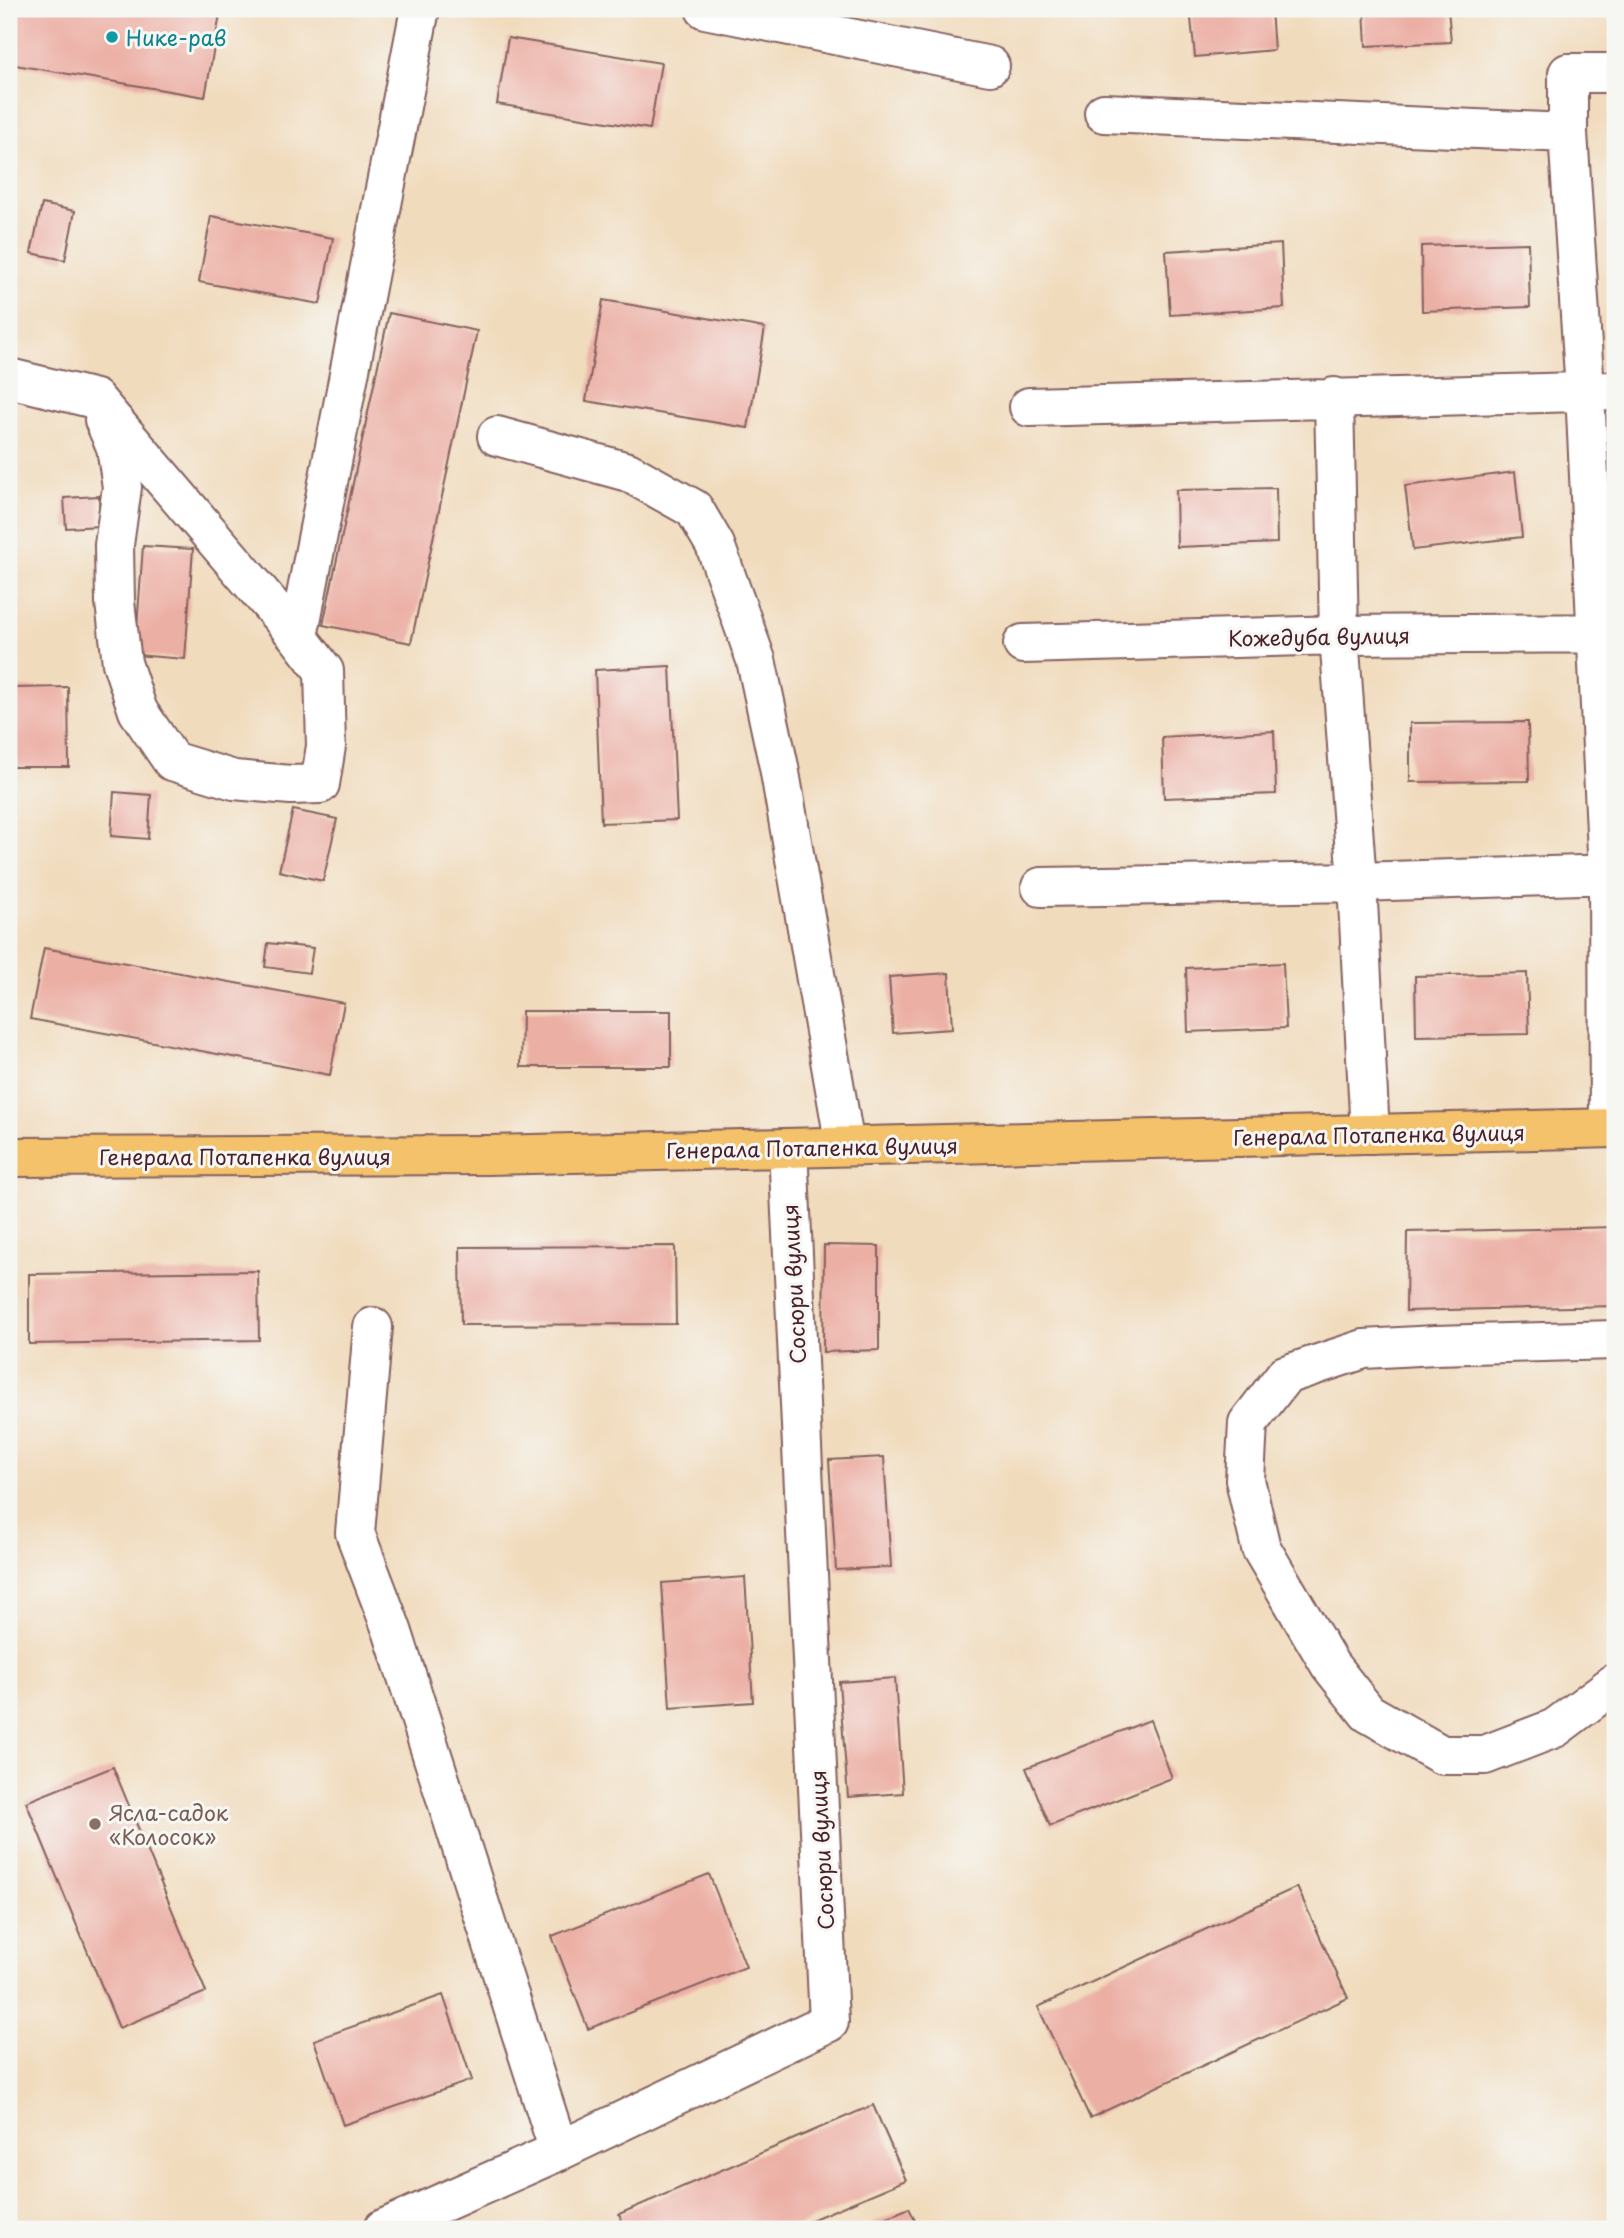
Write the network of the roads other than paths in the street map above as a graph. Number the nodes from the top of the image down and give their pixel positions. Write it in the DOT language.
graph roads {
  1 [pos="420,9"];
  2 [pos="705,9"];
  3 [pos="990,66"];
  4 [pos="1615,72"];
  5 [pos="1104,113"];
  6 [pos="1568,133"];
  7 [pos="9,378"];
  8 [pos="1600,391"];
  9 [pos="1334,397"];
  10 [pos="95,399"];
  11 [pos="1029,407"];
  12 [pos="497,436"];
  13 [pos="1606,633"];
  14 [pos="1339,635"];
  15 [pos="298,637"];
  16 [pos="1023,644"];
  17 [pos="1612,874"];
  18 [pos="1357,882"];
  19 [pos="1041,887"];
  20 [pos="1612,1128"];
  21 [pos="1370,1134"];
  22 [pos="845,1146"];
  23 [pos="788,1148"];
  24 [pos="9,1157"];
  25 [pos="373,1328"];
  26 [pos="1615,1340"];
  27 [pos="1615,1683"];
  28 [pos="559,2151"];
  29 [pos="383,2229"];
  1 -- 15 [label="street"];
  2 -- 3 [label="street"];
  4 -- 6 [label="street"];
  5 -- 6 [label="street"];
  6 -- 8 [label="street"];
  7 -- 10 [label="street"];
  8 -- 9 [label="street"];
  8 -- 13 [label="street"];
  9 -- 11 [label="street"];
  9 -- 14 [label="street"];
  10 -- 15 [label="street"];
  10 -- 15 [label="street"];
  12 -- 22 [label="street"];
  13 -- 14 [label="street, Кожедуба вулиця"];
  13 -- 17 [label="street"];
  14 -- 16 [label="street, Кожедуба вулиця"];
  14 -- 18 [label="street"];
  17 -- 18 [label="street"];
  17 -- 20 [label="street"];
  18 -- 19 [label="street"];
  18 -- 21 [label="street"];
  20 -- 21 [label="main road, Генерала Потапенка вулиця"];
  21 -- 22 [label="main road, Генерала Потапенка вулиця"];
  22 -- 23 [label="main road, Генерала Потапенка вулиця"];
  23 -- 24 [label="main road, Генерала Потапенка вулиця"];
  23 -- 28 [label="street, Сосюри вулиця"];
  25 -- 28 [label="street"];
  26 -- 27 [label="street"];
  28 -- 29 [label="street, Сосюри вулиця"];
}
